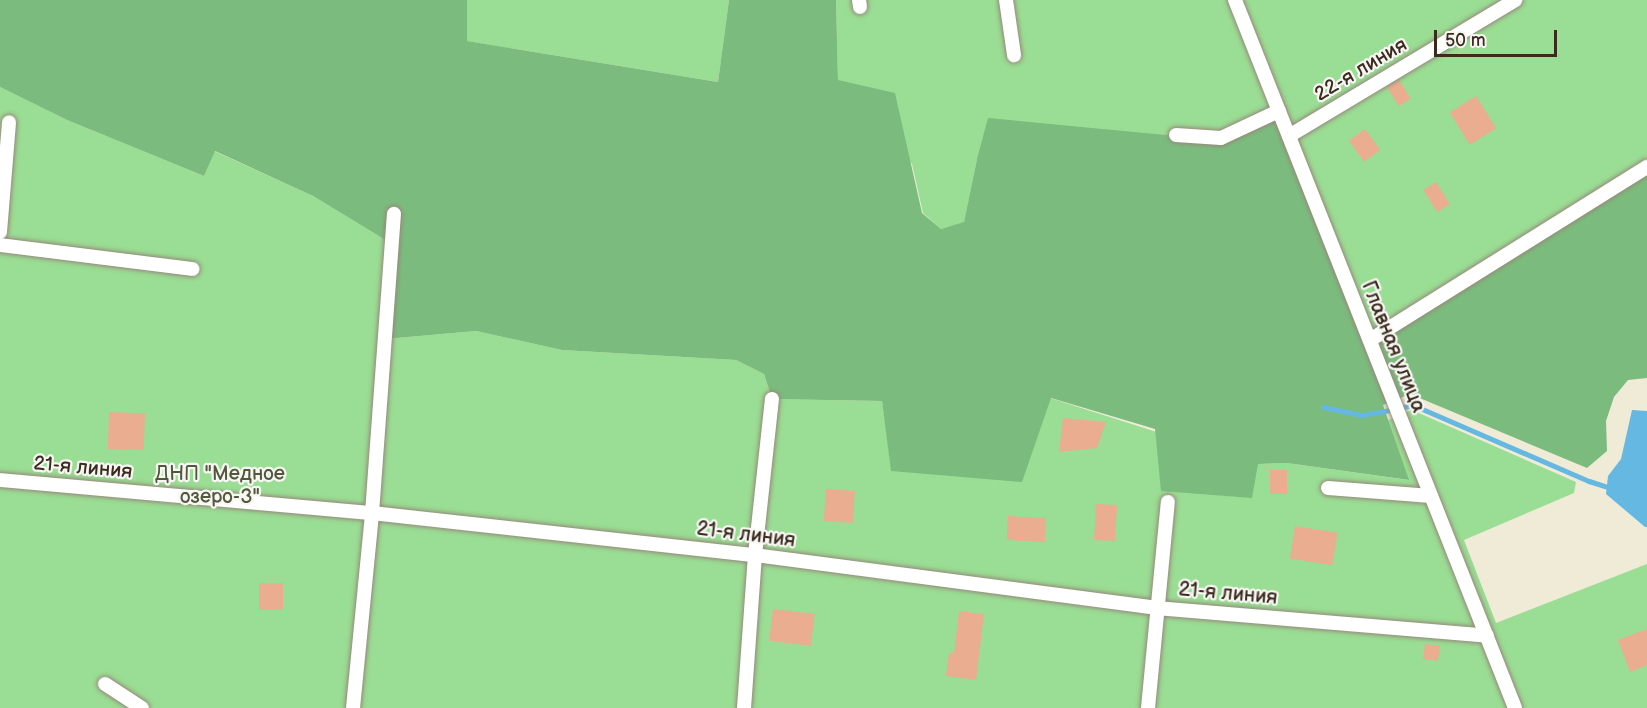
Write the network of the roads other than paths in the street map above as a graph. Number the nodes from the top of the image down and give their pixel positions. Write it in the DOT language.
graph roads {
  1 [pos="1006,0"];
  2 [pos="1235,0"];
  3 [pos="1515,0"];
  4 [pos="1014,55"];
  5 [pos="1279,111"];
  6 [pos="9,122"];
  7 [pos="1176,135"];
  8 [pos="1289,136"];
  9 [pos="1647,167"];
  10 [pos="394,214"];
  11 [pos="0,232"];
  12 [pos="0,245"];
  13 [pos="193,269"];
  14 [pos="1370,340"];
  15 [pos="772,399"];
  16 [pos="0,480"];
  17 [pos="1328,488"];
  18 [pos="1431,496"];
  19 [pos="1168,502"];
  20 [pos="372,513"];
  21 [pos="755,555"];
  22 [pos="1157,608"];
  23 [pos="1487,636"];
  24 [pos="105,684"];
  25 [pos="142,708"];
  26 [pos="353,708"];
  27 [pos="744,708"];
  28 [pos="1148,708"];
  29 [pos="1515,708"];
  1 -- 4 [label="street"];
  2 -- 5 [label="street, Главная улица"];
  3 -- 8 [label="street, 22-я линия"];
  5 -- 7 [label="street"];
  5 -- 8 [label="street, Главная улица"];
  6 -- 11 [label="street"];
  8 -- 14 [label="street, Главная улица"];
  9 -- 14 [label="street"];
  10 -- 20 [label="street"];
  12 -- 13 [label="street"];
  14 -- 18 [label="street, Главная улица"];
  15 -- 21 [label="street"];
  16 -- 20 [label="street, 21-я линия"];
  17 -- 18 [label="street"];
  18 -- 23 [label="street, Главная улица"];
  19 -- 22 [label="street"];
  20 -- 21 [label="street, 21-я линия"];
  20 -- 26 [label="street"];
  21 -- 22 [label="street, 21-я линия"];
  21 -- 27 [label="street"];
  22 -- 23 [label="street, 21-я линия"];
  22 -- 28 [label="street"];
  23 -- 29 [label="street, Главная улица"];
  24 -- 25 [label="street"];
}
